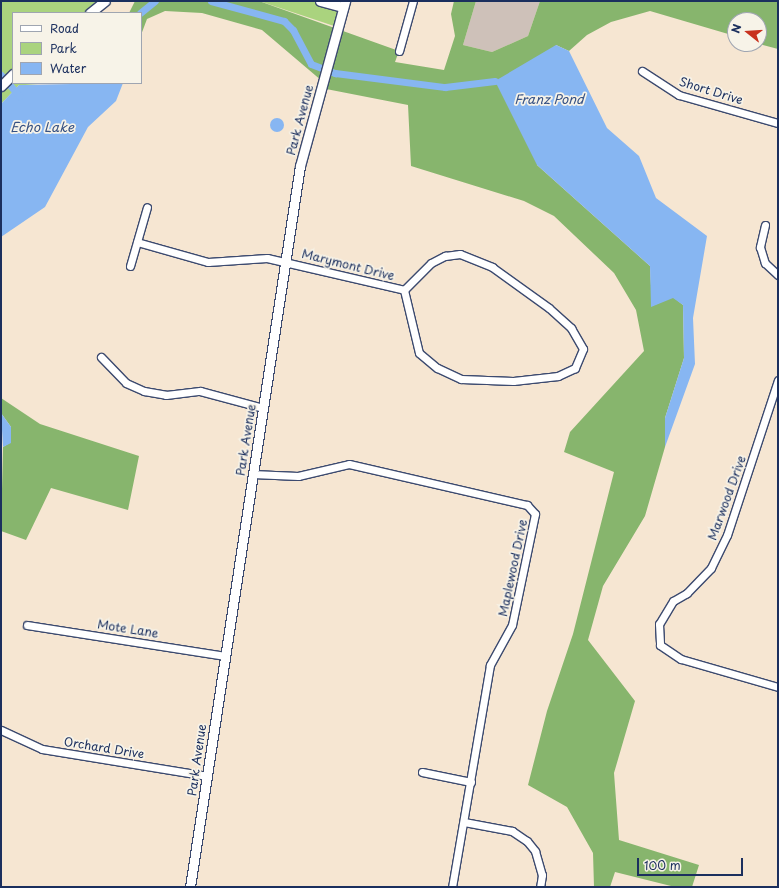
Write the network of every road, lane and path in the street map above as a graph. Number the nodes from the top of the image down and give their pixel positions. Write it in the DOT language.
graph roads {
  1 [pos="105,1"];
  2 [pos="320,1"];
  3 [pos="413,1"];
  4 [pos="344,4"];
  5 [pos="91,12"];
  6 [pos="399,51"];
  7 [pos="642,71"];
  8 [pos="12,75"];
  9 [pos="1,86"];
  10 [pos="778,123"];
  11 [pos="147,207"];
  12 [pos="765,226"];
  13 [pos="137,242"];
  14 [pos="287,262"];
  15 [pos="130,266"];
  16 [pos="778,275"];
  17 [pos="404,290"];
  18 [pos="101,357"];
  19 [pos="778,380"];
  20 [pos="263,408"];
  21 [pos="252,474"];
  22 [pos="27,625"];
  23 [pos="224,656"];
  24 [pos="778,687"];
  25 [pos="1,730"];
  26 [pos="422,772"];
  27 [pos="206,776"];
  28 [pos="471,782"];
  29 [pos="464,822"];
  30 [pos="190,887"];
  31 [pos="452,887"];
  32 [pos="540,887"];
  1 -- 5 [label="street"];
  2 -- 4 [label="street"];
  3 -- 6 [label="street"];
  4 -- 14 [label="street, Park Avenue"];
  7 -- 10 [label="street, Short Drive"];
  8 -- 9 [label="street"];
  11 -- 13 [label="street"];
  12 -- 16 [label="street"];
  13 -- 14 [label="street, Marymont Drive"];
  13 -- 15 [label="street"];
  14 -- 17 [label="street, Marymont Drive"];
  14 -- 20 [label="street, Park Avenue"];
  17 -- 17 [label="street, Marymont Drive"];
  18 -- 20 [label="street"];
  19 -- 24 [label="street, Marwood Drive"];
  20 -- 21 [label="street, Park Avenue"];
  21 -- 23 [label="street, Park Avenue"];
  21 -- 28 [label="street, Maplewood Drive"];
  22 -- 23 [label="street, Mote Lane"];
  23 -- 27 [label="street, Park Avenue"];
  25 -- 27 [label="street, Orchard Drive"];
  26 -- 28 [label="street"];
  27 -- 30 [label="street, Park Avenue"];
  28 -- 29 [label="street, Maplewood Drive"];
  29 -- 31 [label="street, Maplewood Drive"];
  29 -- 32 [label="street"];
}
